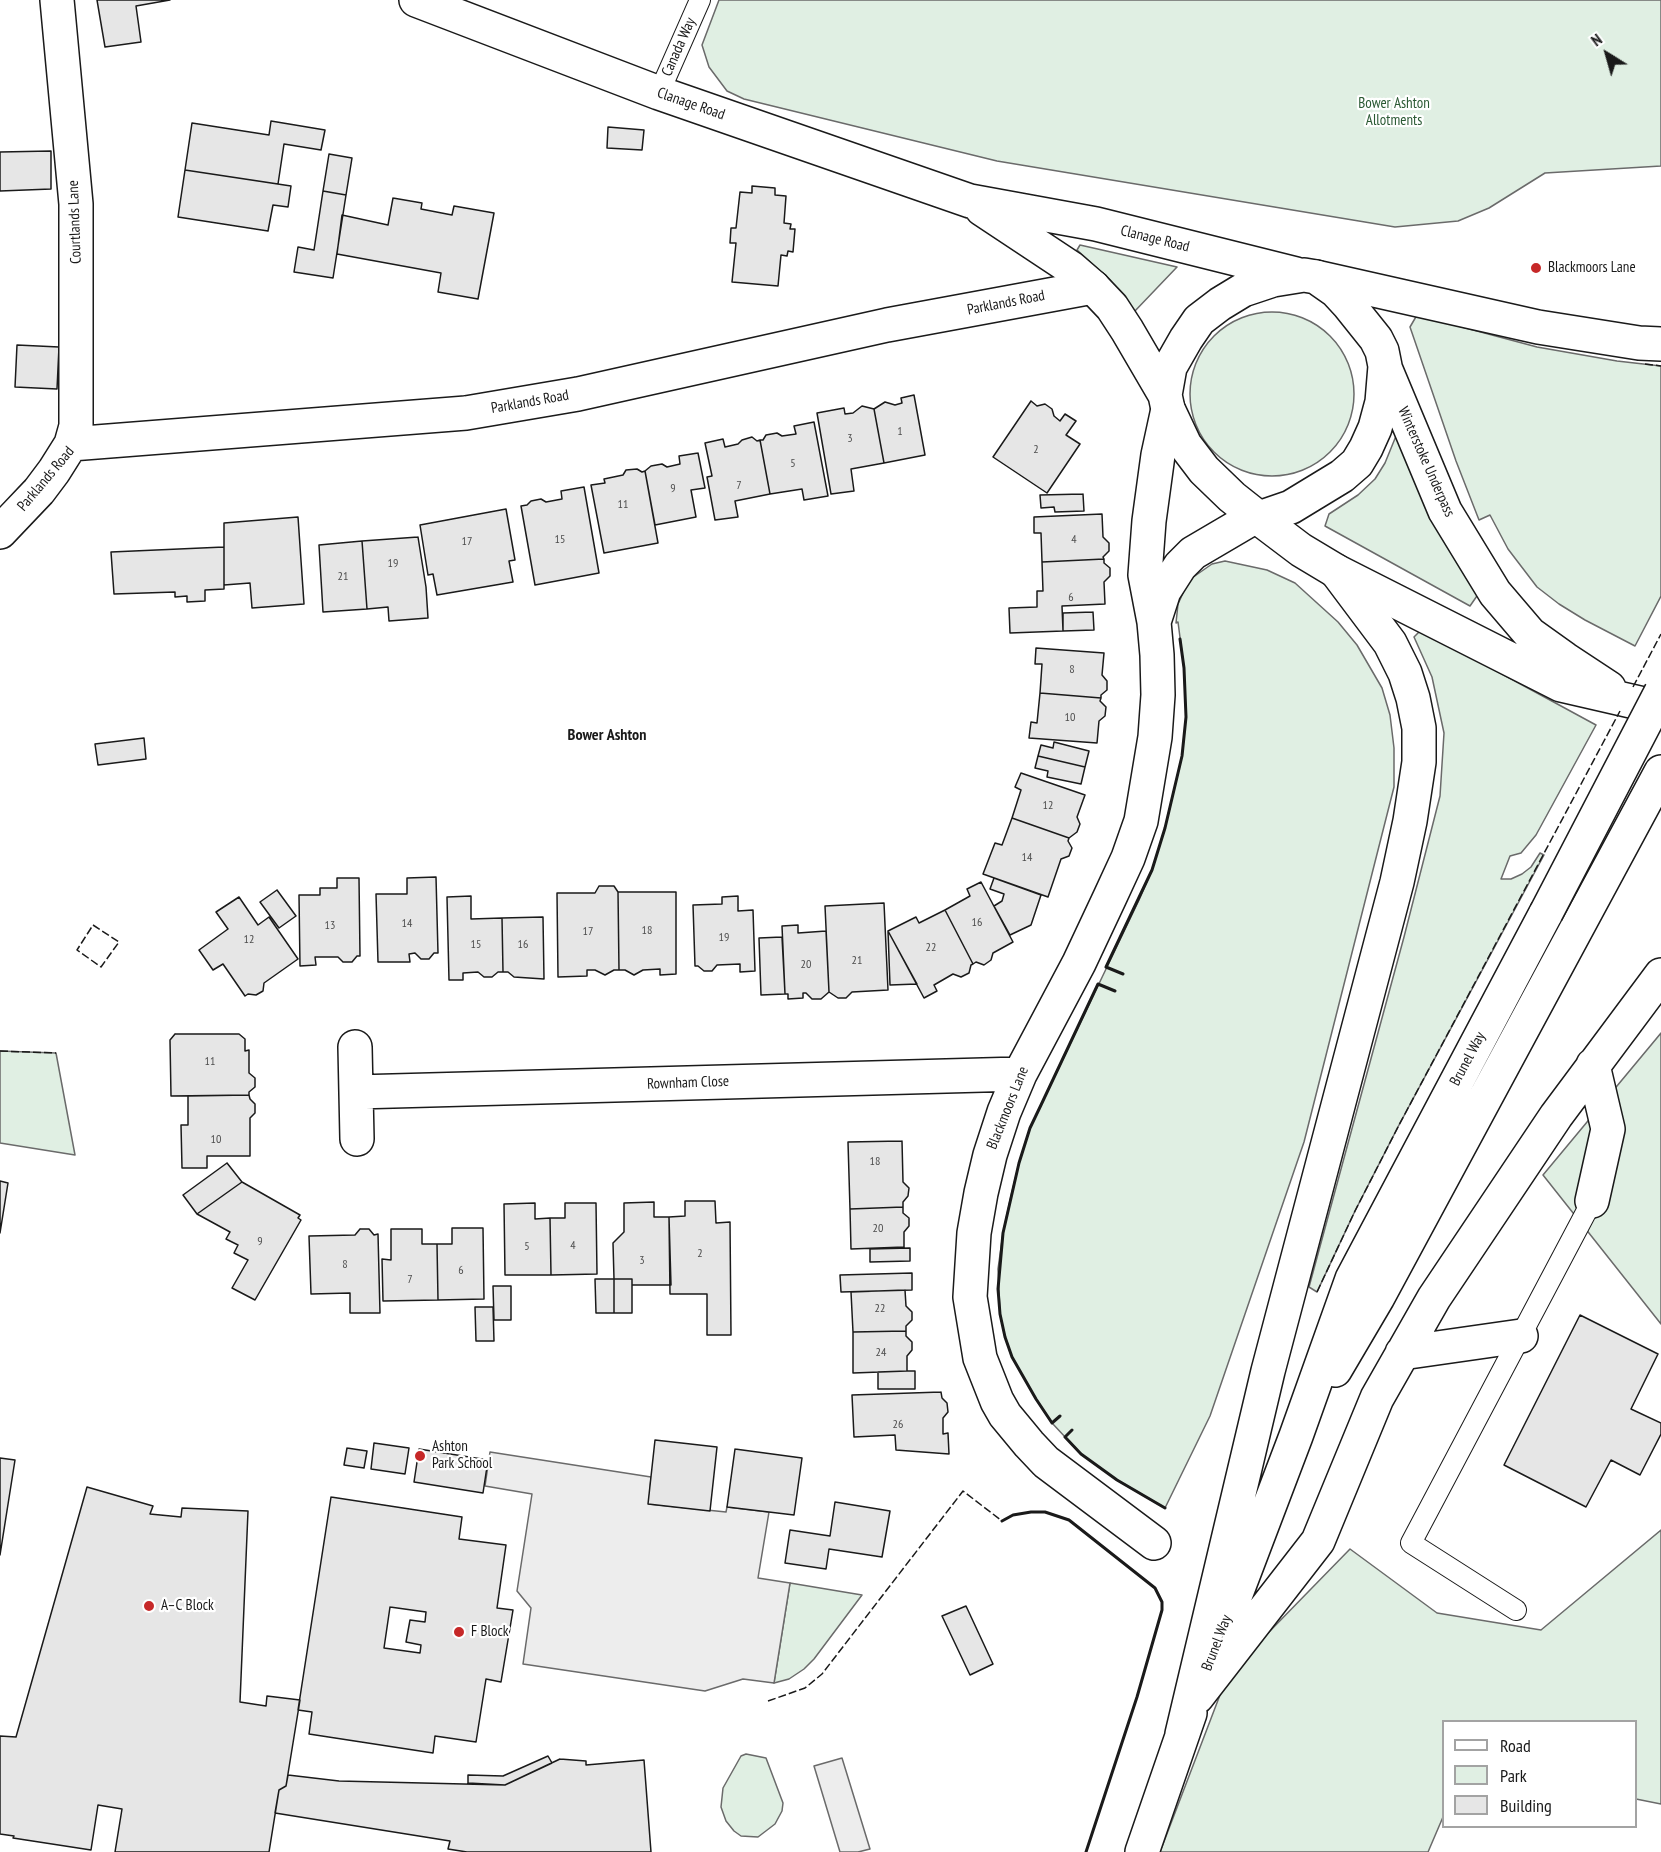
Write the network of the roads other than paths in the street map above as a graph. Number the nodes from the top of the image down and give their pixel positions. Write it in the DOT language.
graph roads {
  1 [pos="57,0"];
  2 [pos="416,0"];
  3 [pos="700,0"];
  4 [pos="659,93"];
  5 [pos="970,201"];
  6 [pos="1310,276"];
  7 [pos="1093,286"];
  8 [pos="1661,344"];
  9 [pos="1384,366"];
  10 [pos="1166,402"];
  11 [pos="71,444"];
  12 [pos="1257,517"];
  13 [pos="0,532"];
  14 [pos="1336,571"];
  15 [pos="1154,622"];
  16 [pos="1661,692"];
  17 [pos="1628,700"];
  18 [pos="1661,708"];
  19 [pos="1661,772"];
  20 [pos="1661,975"];
  21 [pos="355,1047"];
  22 [pos="1593,1065"];
  23 [pos="1020,1074"];
  24 [pos="356,1092"];
  25 [pos="357,1139"];
  26 [pos="1592,1201"];
  27 [pos="1521,1336"];
  28 [pos="1402,1353"];
  29 [pos="1296,1436"];
  30 [pos="1154,1544"];
  31 [pos="1516,1610"];
  32 [pos="1197,1697"];
  33 [pos="1182,1734"];
  34 [pos="1142,1852"];
  1 -- 11 [label="main road, Courtlands Lane"];
  2 -- 4 [label="main road, Clanage Road"];
  3 -- 4 [label="lane, Canada Way"];
  4 -- 5 [label="main road, Clanage Road"];
  5 -- 6 [label="main road, Clanage Road"];
  5 -- 7 [label="main road, Clanage Road"];
  6 -- 8 [label="main road, Clanage Road"];
  6 -- 9 [label="main road, Winterstoke Underpass"];
  6 -- 10 [label="main road, Blackmoors Lane"];
  7 -- 10 [label="main road, Clanage Road"];
  7 -- 11 [label="main road, Parklands Road"];
  9 -- 12 [label="main road, Blackmoors Lane"];
  9 -- 17 [label="main road, Winterstoke Underpass"];
  10 -- 12 [label="main road, Clanage Road"];
  10 -- 15 [label="main road, Blackmoors Lane"];
  11 -- 13 [label="main road, Parklands Road"];
  12 -- 14 [label="main road, Winterstoke Underpass"];
  12 -- 15 [label="main road, Blackmoors Lane"];
  14 -- 17 [label="main road, Winterstoke Underpass"];
  14 -- 33 [label="main road"];
  15 -- 23 [label="main road, Blackmoors Lane"];
  16 -- 29 [label="main road, Brunel Way, bridge"];
  17 -- 18 [label="main road, Winterstoke Underpass"];
  19 -- 29 [label="main road, Brunel Way"];
  20 -- 22 [label="main road"];
  21 -- 24 [label="main road"];
  22 -- 26 [label="main road"];
  22 -- 28 [label="main road"];
  23 -- 24 [label="main road, Rownham Close"];
  23 -- 30 [label="main road, Blackmoors Lane"];
  24 -- 25 [label="main road"];
  26 -- 27 [label="lane"];
  27 -- 28 [label="main road"];
  27 -- 31 [label="lane"];
  28 -- 32 [label="main road"];
  29 -- 32 [label="main road, Brunel Way"];
  32 -- 33 [label="main road, Brunel Way"];
  33 -- 34 [label="main road, Brunel Way"];
}
